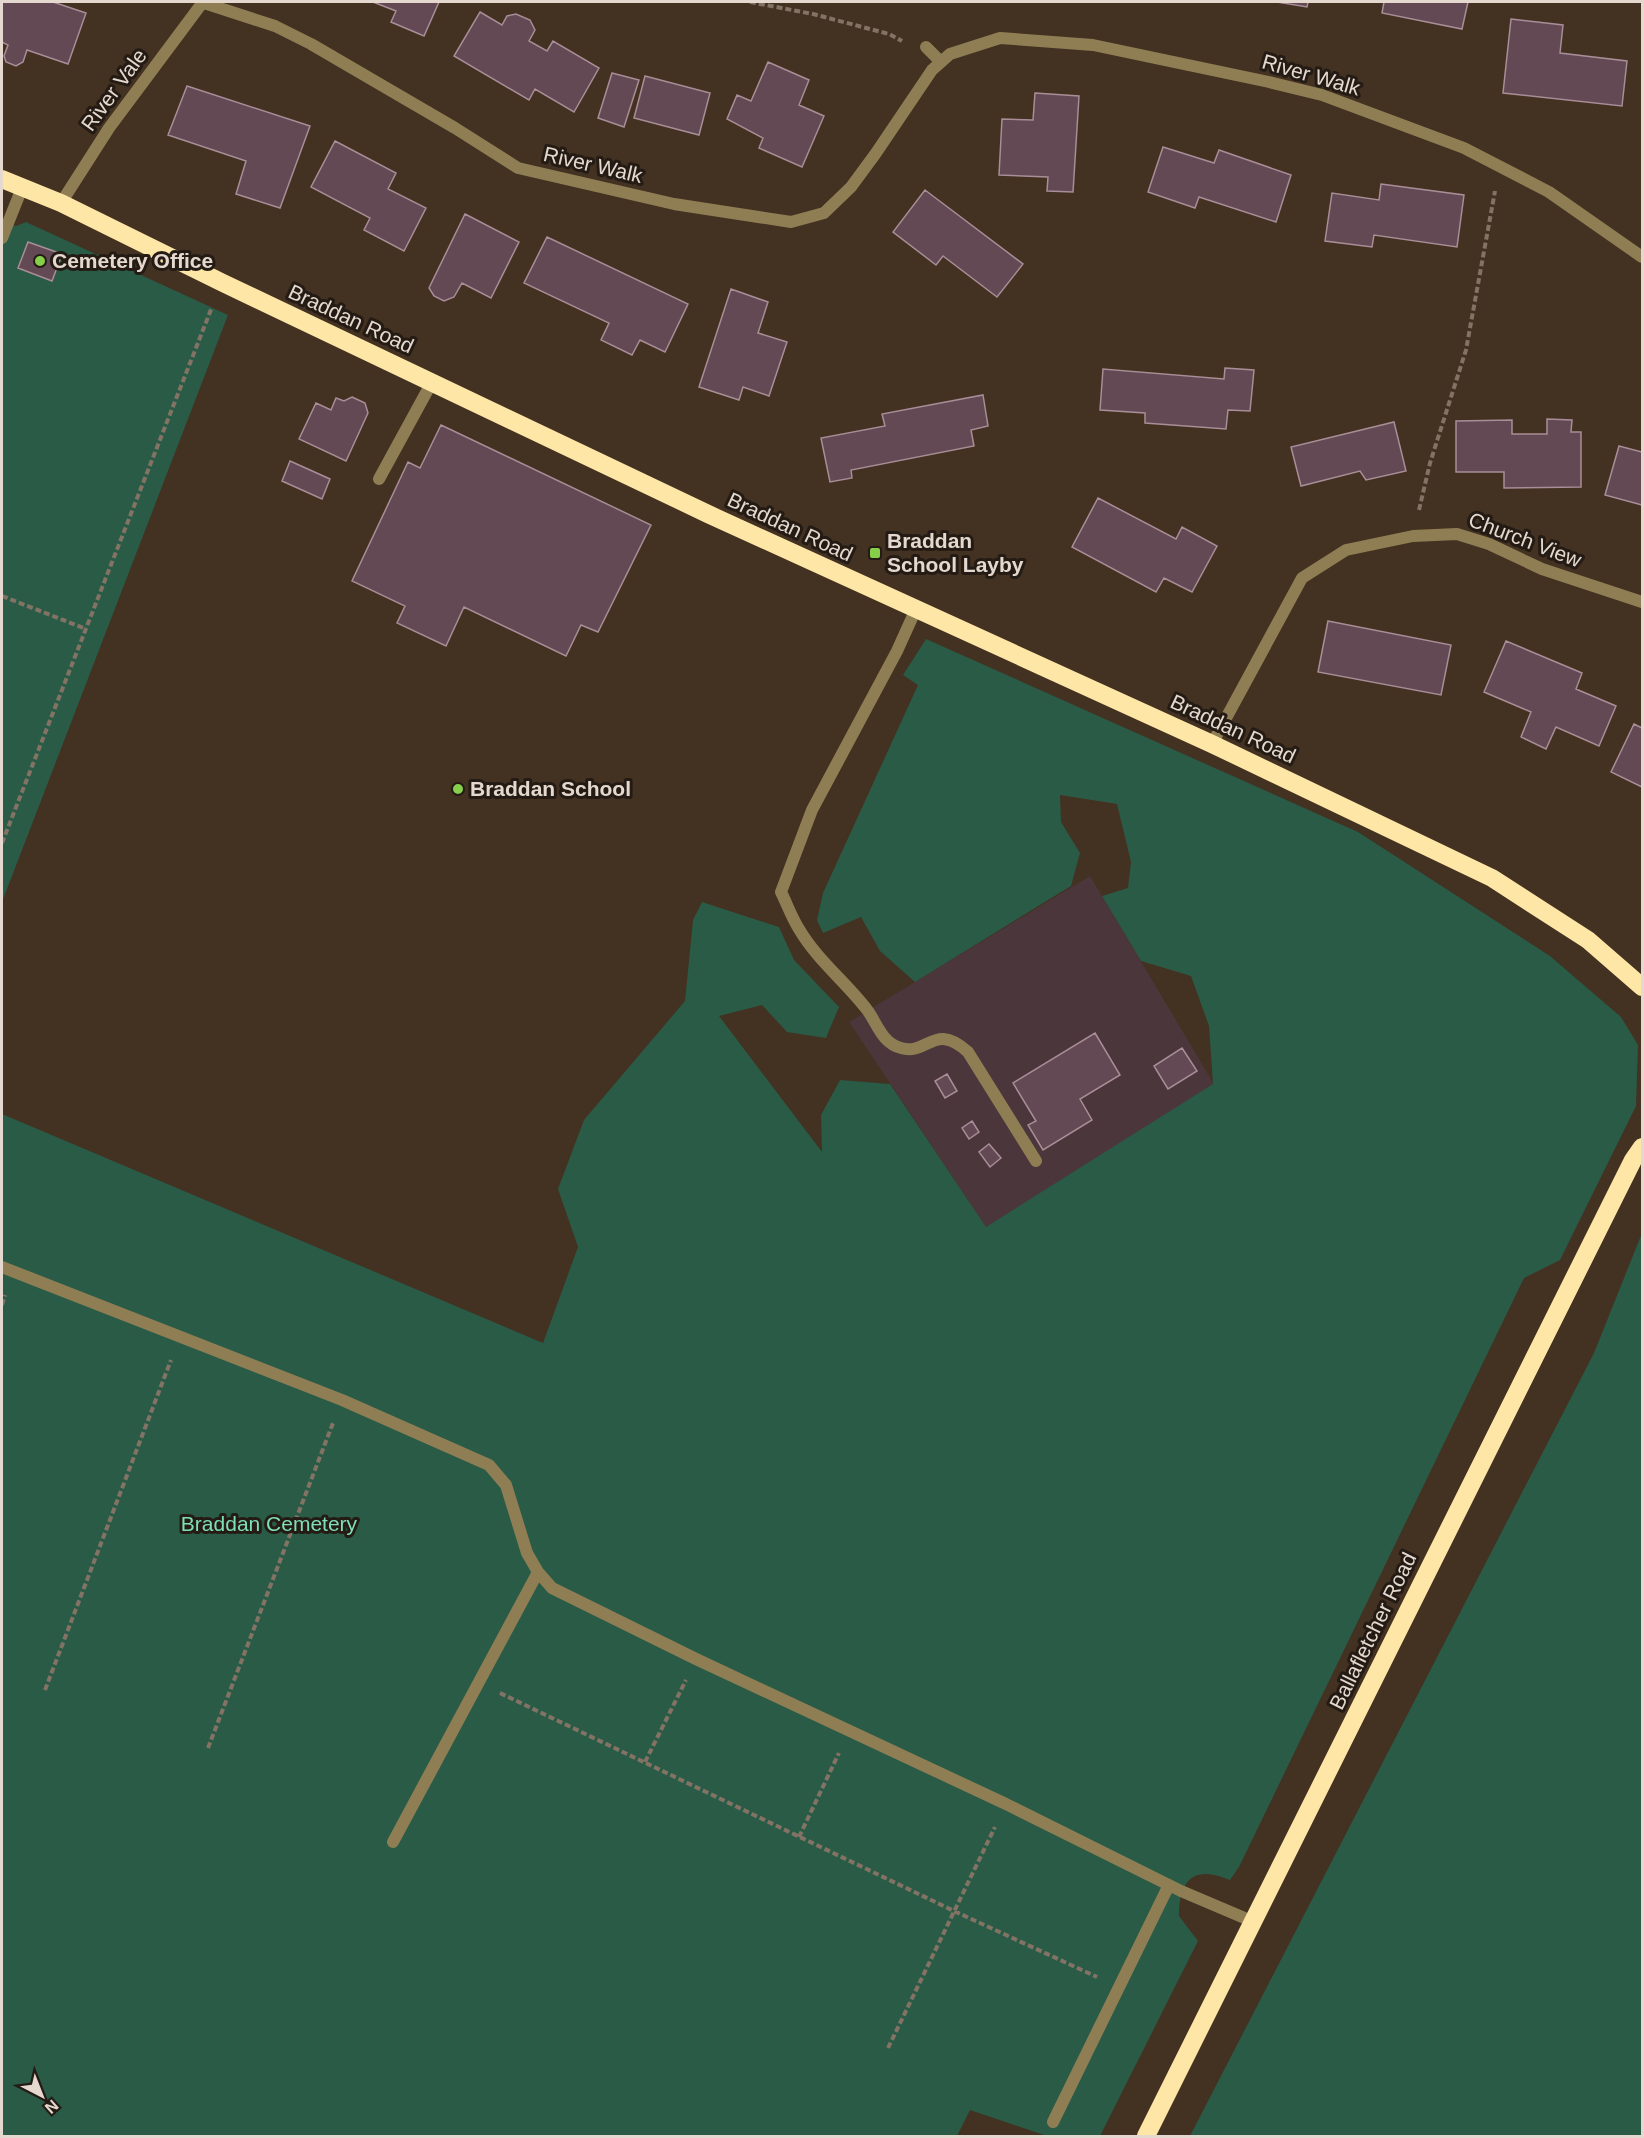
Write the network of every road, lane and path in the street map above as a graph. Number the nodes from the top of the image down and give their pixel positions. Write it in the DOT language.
graph roads {
  1 [pos="202,2"];
  2 [pos="750,2"];
  3 [pos="926,47"];
  4 [pos="940,62"];
  5 [pos="1500,167"];
  6 [pos="2,179"];
  7 [pos="22,188"];
  8 [pos="61,203"];
  9 [pos="2,238"];
  10 [pos="1642,257"];
  11 [pos="223,283"];
  12 [pos="432,382"];
  13 [pos="379,479"];
  14 [pos="1413,536"];
  15 [pos="2,596"];
  16 [pos="1642,602"];
  17 [pos="916,609"];
  18 [pos="86,629"];
  19 [pos="1212,744"];
  20 [pos="2,843"];
  21 [pos="1642,987"];
  22 [pos="1642,1147"];
  23 [pos="1036,1161"];
  24 [pos="2,1267"];
  25 [pos="179,1337"];
  26 [pos="342,1400"];
  27 [pos="538,1572"];
  28 [pos="696,1659"];
  29 [pos="479,1683"];
  30 [pos="45,1690"];
  31 [pos="849,1731"];
  32 [pos="208,1748"];
  33 [pos="645,1762"];
  34 [pos="1006,1804"];
  35 [pos="799,1837"];
  36 [pos="393,1842"];
  37 [pos="1170,1886"];
  38 [pos="954,1911"];
  39 [pos="1254,1922"];
  40 [pos="1119,1988"];
  41 [pos="888,2048"];
  42 [pos="1053,2122"];
  43 [pos="1146,2136"];
  1 -- 4 [label="street, River Walk"];
  1 -- 8 [label="street, River Vale"];
  2 -- 3 [label="path"];
  3 -- 4 [label="street"];
  4 -- 5 [label="street, River Walk"];
  5 -- 10 [label="street, River Walk"];
  5 -- 14 [label="path"];
  6 -- 7 [label="highway, Braddan Road"];
  7 -- 8 [label="highway, Braddan Road"];
  7 -- 9 [label="street"];
  8 -- 11 [label="highway, Braddan Road"];
  11 -- 12 [label="highway, Braddan Road"];
  11 -- 18 [label="path"];
  12 -- 13 [label="street"];
  12 -- 17 [label="highway, Braddan Road"];
  14 -- 16 [label="street, Church View"];
  14 -- 19 [label="street, Church View"];
  15 -- 18 [label="path"];
  17 -- 19 [label="highway, Braddan Road"];
  17 -- 23 [label="street"];
  18 -- 20 [label="path"];
  19 -- 21 [label="highway, Braddan Road"];
  22 -- 39 [label="highway, Ballafletcher Road"];
  24 -- 25 [label="street"];
  25 -- 26 [label="street"];
  25 -- 30 [label="path"];
  26 -- 27 [label="street"];
  26 -- 32 [label="path"];
  27 -- 28 [label="street"];
  27 -- 29 [label="street"];
  28 -- 31 [label="street"];
  28 -- 33 [label="path"];
  29 -- 33 [label="path"];
  29 -- 36 [label="street"];
  31 -- 34 [label="street"];
  31 -- 35 [label="path"];
  33 -- 35 [label="path"];
  34 -- 37 [label="street"];
  34 -- 38 [label="path"];
  35 -- 38 [label="path"];
  37 -- 39 [label="street"];
  37 -- 40 [label="street"];
  38 -- 40 [label="path"];
  38 -- 41 [label="path"];
  39 -- 43 [label="highway, Ballafletcher Road"];
  40 -- 42 [label="street"];
}
